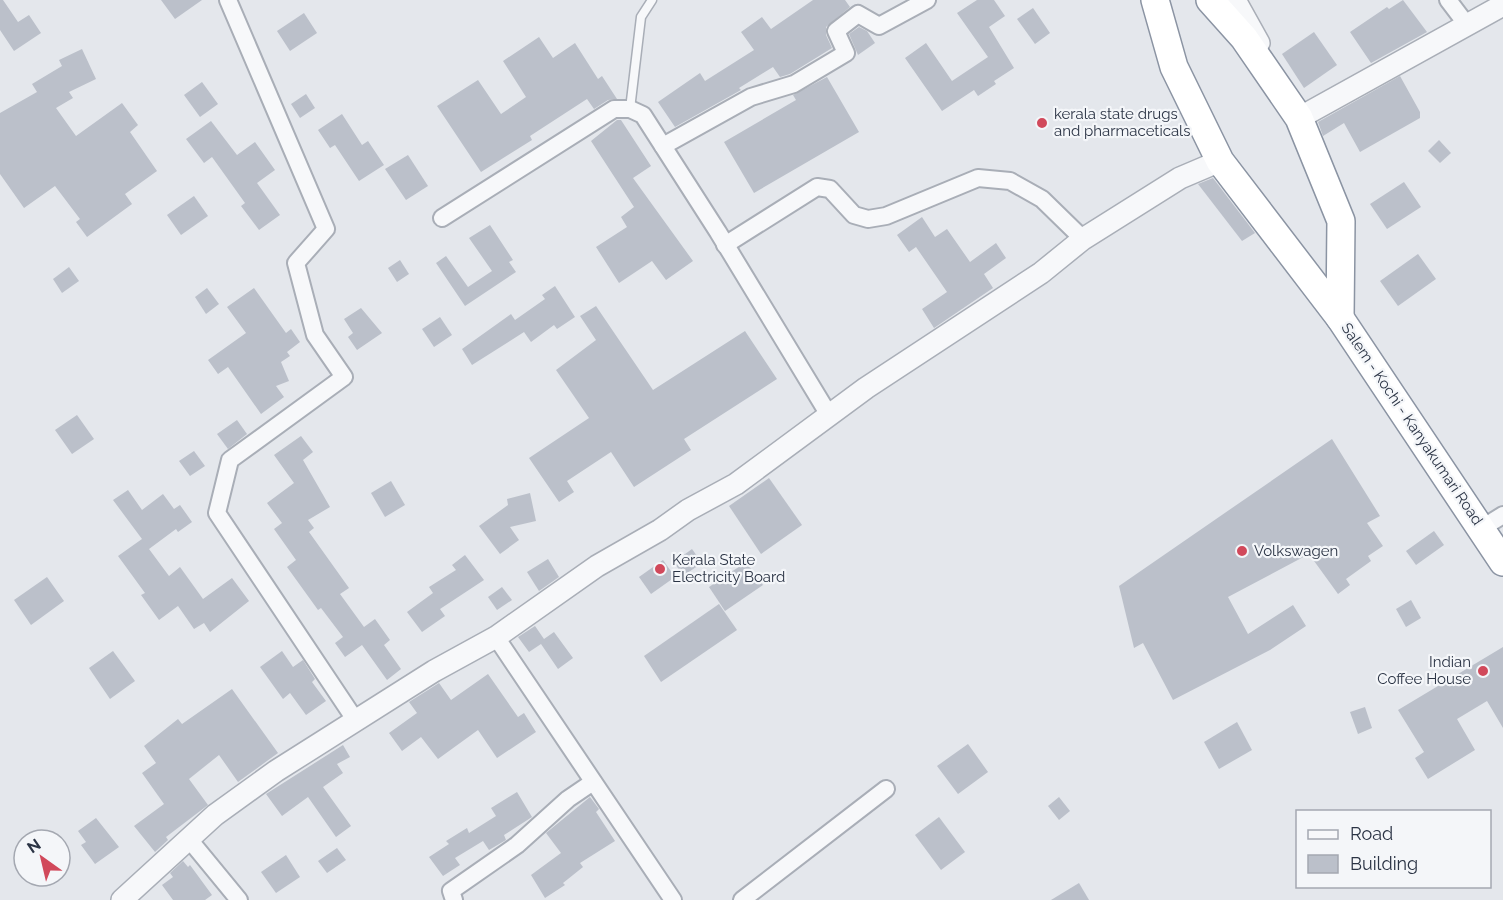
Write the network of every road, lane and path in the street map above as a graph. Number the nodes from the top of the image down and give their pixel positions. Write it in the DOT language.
graph roads {
  1 [pos="228,0"];
  2 [pos="652,0"];
  3 [pos="858,0"];
  4 [pos="927,0"];
  5 [pos="1155,0"];
  6 [pos="1210,0"];
  7 [pos="1235,0"];
  8 [pos="1448,0"];
  9 [pos="1503,5"];
  10 [pos="867,19"];
  11 [pos="1467,25"];
  12 [pos="630,109"];
  13 [pos="1299,118"];
  14 [pos="663,146"];
  15 [pos="1220,161"];
  16 [pos="442,218"];
  17 [pos="1083,239"];
  18 [pos="725,245"];
  19 [pos="1340,318"];
  20 [pos="829,415"];
  21 [pos="1492,521"];
  22 [pos="1503,562"];
  23 [pos="496,637"];
  24 [pos="357,720"];
  25 [pos="593,782"];
  26 [pos="886,789"];
  27 [pos="188,838"];
  28 [pos="122,900"];
  29 [pos="239,900"];
  30 [pos="454,900"];
  31 [pos="673,900"];
  32 [pos="741,900"];
  1 -- 24 [label="street"];
  2 -- 12 [label="lane"];
  3 -- 10 [label="street"];
  4 -- 10 [label="street"];
  5 -- 15 [label="highway, Salem - Kochi - Kanyakumari Road"];
  6 -- 13 [label="highway"];
  7 -- 13 [label="street"];
  8 -- 11 [label="street"];
  9 -- 11 [label="street"];
  10 -- 14 [label="street"];
  11 -- 13 [label="street"];
  12 -- 14 [label="street"];
  12 -- 16 [label="street"];
  13 -- 19 [label="highway"];
  14 -- 18 [label="street"];
  15 -- 17 [label="street"];
  15 -- 19 [label="highway, Salem - Kochi - Kanyakumari Road"];
  17 -- 18 [label="street"];
  17 -- 20 [label="street"];
  18 -- 20 [label="street"];
  19 -- 21 [label="highway, Salem - Kochi - Kanyakumari Road"];
  20 -- 23 [label="street"];
  21 -- 22 [label="highway, Salem - Kochi - Kanyakumari Road"];
  23 -- 24 [label="street"];
  23 -- 25 [label="street"];
  24 -- 27 [label="street"];
  25 -- 30 [label="street"];
  25 -- 31 [label="street"];
  26 -- 32 [label="street"];
  27 -- 28 [label="street"];
  27 -- 29 [label="street"];
}
